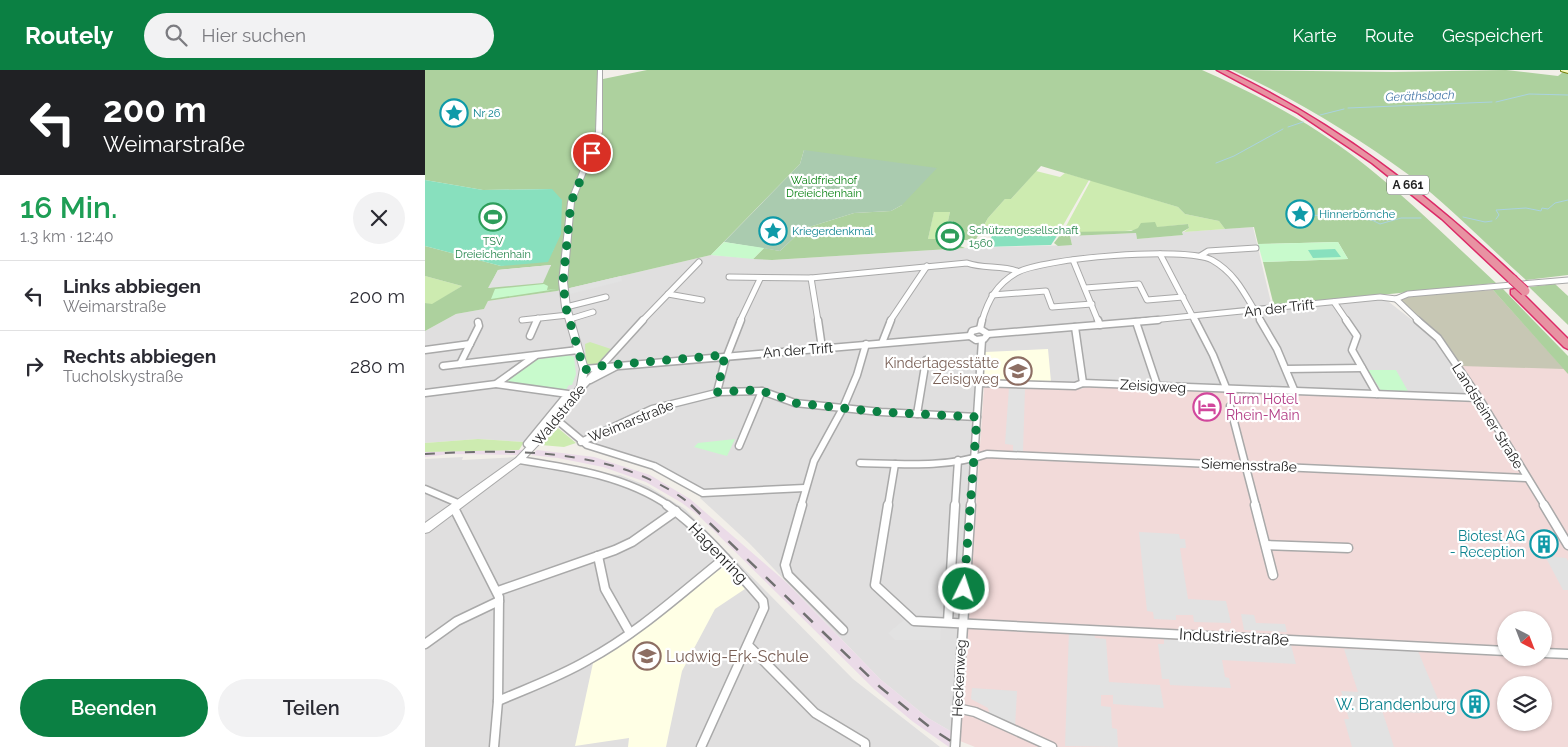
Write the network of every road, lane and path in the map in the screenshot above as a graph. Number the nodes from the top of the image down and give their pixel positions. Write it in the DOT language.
graph roads {
  1 [pos="1212,70"];
  2 [pos="1220,70"];
  3 [pos="1563,70"];
  4 [pos="1568,72"];
  5 [pos="600,74"];
  6 [pos="1256,248"];
  7 [pos="1160,254"];
  8 [pos="1200,256"];
  9 [pos="1073,260"];
  10 [pos="699,262"];
  11 [pos="927,266"];
  12 [pos="1017,271"];
  13 [pos="729,277"];
  14 [pos="811,278"];
  15 [pos="760,279"];
  16 [pos="1508,280"];
  17 [pos="1568,280"];
  18 [pos="1085,288"];
  19 [pos="1520,292"];
  20 [pos="668,294"];
  21 [pos="991,295"];
  22 [pos="606,297"];
  23 [pos="1183,297"];
  24 [pos="1395,299"];
  25 [pos="702,300"];
  26 [pos="1334,302"];
  27 [pos="1091,304"];
  28 [pos="1254,311"];
  29 [pos="593,312"];
  30 [pos="568,314"];
  31 [pos="1194,317"];
  32 [pos="537,318"];
  33 [pos="522,320"];
  34 [pos="478,322"];
  35 [pos="1135,322"];
  36 [pos="1100,325"];
  37 [pos="1075,327"];
  38 [pos="980,329"];
  39 [pos="1568,334"];
  40 [pos="530,336"];
  41 [pos="970,336"];
  42 [pos="985,337"];
  43 [pos="882,343"];
  44 [pos="470,344"];
  45 [pos="866,344"];
  46 [pos="1568,345"];
  47 [pos="822,348"];
  48 [pos="425,350"];
  49 [pos="578,350"];
  50 [pos="536,355"];
  51 [pos="725,355"];
  52 [pos="926,360"];
  53 [pos="460,364"];
  54 [pos="625,364"];
  55 [pos="443,366"];
  56 [pos="599,366"];
  57 [pos="1363,368"];
  58 [pos="1286,369"];
  59 [pos="584,370"];
  60 [pos="1083,382"];
  61 [pos="979,383"];
  62 [pos="496,384"];
  63 [pos="1157,385"];
  64 [pos="579,390"];
  65 [pos="1227,390"];
  66 [pos="762,391"];
  67 [pos="717,392"];
  68 [pos="1295,392"];
  69 [pos="425,393"];
  70 [pos="1377,394"];
  71 [pos="1479,398"];
  72 [pos="1230,406"];
  73 [pos="843,408"];
  74 [pos="917,414"];
  75 [pos="977,417"];
  76 [pos="557,420"];
  77 [pos="581,442"];
  78 [pos="527,444"];
  79 [pos="739,446"];
  80 [pos="973,459"];
  81 [pos="519,460"];
  82 [pos="958,460"];
  83 [pos="860,463"];
  84 [pos="895,464"];
  85 [pos="1244,465"];
  86 [pos="1526,478"];
  87 [pos="805,488"];
  88 [pos="425,489"];
  89 [pos="457,506"];
  90 [pos="676,511"];
  91 [pos="425,529"];
  92 [pos="1568,544"];
  93 [pos="1266,545"];
  94 [pos="1348,548"];
  95 [pos="598,556"];
  96 [pos="725,558"];
  97 [pos="1273,575"];
  98 [pos="498,591"];
  99 [pos="499,601"];
  100 [pos="948,622"];
  101 [pos="962,622"];
  102 [pos="843,630"];
  103 [pos="630,633"];
  104 [pos="425,644"];
  105 [pos="748,644"];
  106 [pos="1497,651"];
  107 [pos="1553,653"];
  108 [pos="1568,654"];
  109 [pos="498,701"];
  110 [pos="957,708"];
  111 [pos="494,747"];
  112 [pos="701,747"];
  113 [pos="865,747"];
  114 [pos="955,747"];
  115 [pos="1052,747"];
  1 -- 16 [label="highway, A 661"];
  2 -- 16 [label="highway, A 661"];
  3 -- 4 [label="main road"];
  5 -- 30 [label="street"];
  6 -- 8 [label="street"];
  7 -- 8 [label="street"];
  7 -- 9 [label="street"];
  7 -- 23 [label="street"];
  8 -- 28 [label="street"];
  9 -- 12 [label="street"];
  9 -- 18 [label="street"];
  10 -- 20 [label="street, Waldstraße"];
  11 -- 12 [label="street"];
  11 -- 14 [label="street"];
  11 -- 43 [label="street"];
  12 -- 21 [label="street"];
  13 -- 15 [label="street"];
  14 -- 15 [label="street"];
  14 -- 47 [label="street"];
  15 -- 51 [label="street"];
  16 -- 19 [label="highway, A 661"];
  17 -- 24 [label="street, An der Trift"];
  18 -- 23 [label="street"];
  18 -- 27 [label="street"];
  19 -- 39 [label="highway, A 661"];
  19 -- 46 [label="highway, A 661"];
  20 -- 25 [label="street"];
  20 -- 56 [label="street, Waldstraße"];
  21 -- 27 [label="street"];
  21 -- 38 [label="street"];
  22 -- 30 [label="street"];
  23 -- 31 [label="street"];
  24 -- 26 [label="street, An der Trift"];
  24 -- 71 [label="street, Landsteiner Straße"];
  26 -- 28 [label="street, An der Trift"];
  26 -- 57 [label="street"];
  27 -- 36 [label="street"];
  28 -- 31 [label="street, An der Trift"];
  28 -- 58 [label="street"];
  29 -- 30 [label="street"];
  30 -- 32 [label="street"];
  30 -- 49 [label="street"];
  31 -- 35 [label="street, An der Trift"];
  31 -- 65 [label="street"];
  32 -- 33 [label="street"];
  32 -- 40 [label="street"];
  34 -- 44 [label="street"];
  35 -- 36 [label="street, An der Trift"];
  35 -- 63 [label="street"];
  36 -- 37 [label="street, An der Trift"];
  37 -- 42 [label="street, An der Trift"];
  37 -- 60 [label="street"];
  38 -- 41 [label="street"];
  38 -- 42 [label="street"];
  41 -- 42 [label="street, An der Trift"];
  41 -- 43 [label="street, An der Trift"];
  42 -- 61 [label="street, Heckenweg"];
  43 -- 45 [label="street, An der Trift"];
  44 -- 48 [label="street"];
  44 -- 53 [label="street"];
  45 -- 47 [label="street, An der Trift"];
  45 -- 73 [label="street"];
  47 -- 51 [label="street, An der Trift"];
  49 -- 50 [label="street"];
  49 -- 59 [label="street"];
  50 -- 53 [label="street"];
  50 -- 62 [label="street"];
  51 -- 54 [label="street, An der Trift"];
  51 -- 67 [label="street"];
  52 -- 74 [label="street"];
  53 -- 55 [label="street"];
  54 -- 56 [label="street, An der Trift"];
  54 -- 64 [label="street, An der Trift"];
  56 -- 59 [label="street, An der Trift"];
  56 -- 64 [label="street, Waldstraße"];
  57 -- 58 [label="street"];
  57 -- 70 [label="street"];
  58 -- 68 [label="street"];
  59 -- 64 [label="street"];
  60 -- 61 [label="street, Zeisigweg"];
  60 -- 63 [label="street, Zeisigweg"];
  61 -- 75 [label="street, Heckenweg"];
  62 -- 69 [label="street"];
  62 -- 78 [label="street"];
  63 -- 65 [label="street, Zeisigweg"];
  64 -- 76 [label="street, Waldstraße"];
  65 -- 68 [label="street, Zeisigweg"];
  66 -- 67 [label="street, Weimarstraße"];
  66 -- 73 [label="street, Weimarstraße"];
  66 -- 79 [label="street"];
  67 -- 77 [label="street, Weimarstraße"];
  68 -- 70 [label="street, Zeisigweg"];
  70 -- 71 [label="street, Zeisigweg"];
  71 -- 86 [label="street, Landsteiner Straße"];
  72 -- 85 [label="street"];
  73 -- 74 [label="street, Weimarstraße"];
  73 -- 87 [label="street"];
  74 -- 75 [label="street, Weimarstraße"];
  75 -- 80 [label="street, Heckenweg"];
  76 -- 77 [label="street"];
  76 -- 81 [label="street, Waldstraße"];
  77 -- 87 [label="street"];
  80 -- 82 [label="street, Siemensstraße"];
  80 -- 85 [label="street, Siemensstraße"];
  80 -- 101 [label="street, Heckenweg"];
  81 -- 89 [label="street, Waldstraße"];
  81 -- 90 [label="street, Hagenring"];
  82 -- 84 [label="street, Siemensstraße"];
  82 -- 100 [label="street"];
  83 -- 84 [label="street, Siemensstraße"];
  84 -- 100 [label="street, Industriestraße"];
  85 -- 86 [label="street, Siemensstraße"];
  85 -- 93 [label="street"];
  86 -- 92 [label="street, Landsteiner Straße"];
  87 -- 102 [label="street"];
  88 -- 89 [label="street"];
  89 -- 91 [label="street, Waldstraße"];
  89 -- 98 [label="street"];
  90 -- 95 [label="street"];
  90 -- 96 [label="street, Hagenring"];
  93 -- 94 [label="street"];
  93 -- 97 [label="street"];
  95 -- 98 [label="street"];
  95 -- 103 [label="street"];
  96 -- 103 [label="street"];
  96 -- 105 [label="street, Hagenring"];
  98 -- 99 [label="street"];
  99 -- 104 [label="street"];
  99 -- 109 [label="street"];
  100 -- 101 [label="street, Industriestraße"];
  101 -- 106 [label="street, Industriestraße"];
  101 -- 110 [label="street, Heckenweg"];
  103 -- 109 [label="street"];
  105 -- 112 [label="street, Hagenring"];
  105 -- 113 [label="street"];
  107 -- 108 [label="street"];
  109 -- 111 [label="street"];
  110 -- 114 [label="street, Heckenweg"];
  110 -- 115 [label="street"];
}
